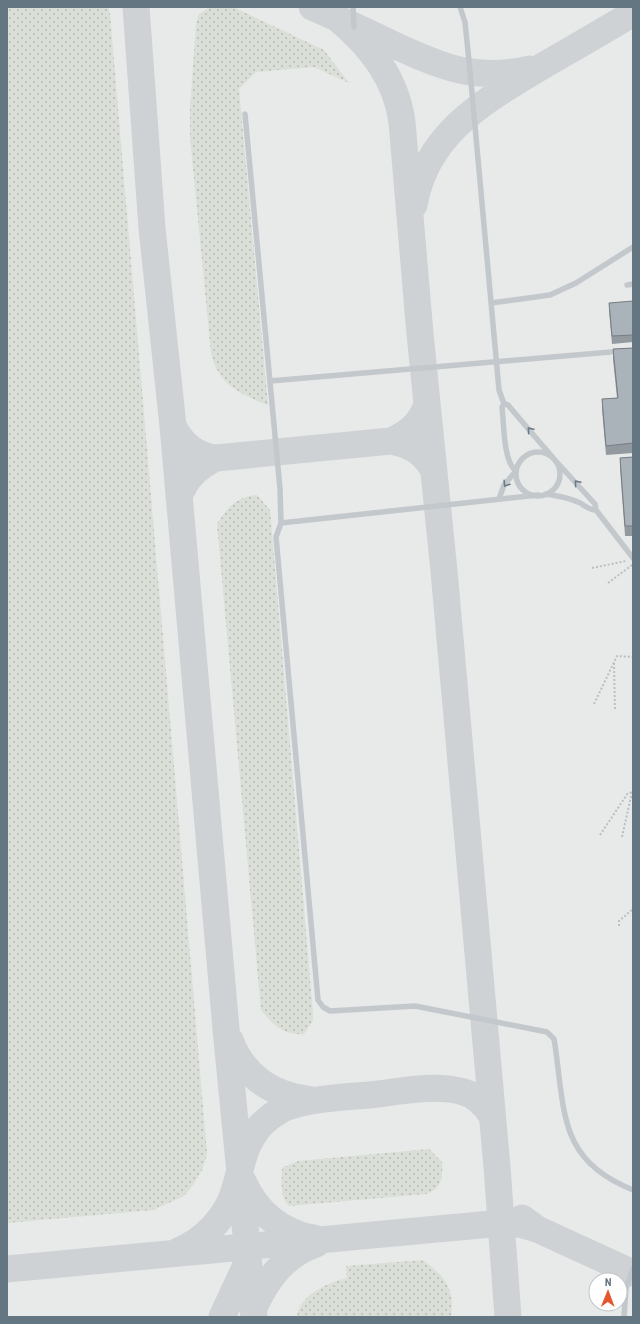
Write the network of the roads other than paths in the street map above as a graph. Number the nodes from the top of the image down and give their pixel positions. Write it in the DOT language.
graph roads {
  1 [pos="353,7"];
  2 [pos="460,7"];
  3 [pos="354,27"];
  4 [pos="245,114"];
  5 [pos="633,247"];
  6 [pos="491,303"];
  7 [pos="611,352"];
  8 [pos="497,362"];
  9 [pos="270,381"];
  10 [pos="504,404"];
  11 [pos="554,459"];
  12 [pos="516,471"];
  13 [pos="545,494"];
  14 [pos="538,496"];
  15 [pos="499,499"];
  16 [pos="596,510"];
  17 [pos="281,523"];
  18 [pos="633,558"];
  19 [pos="633,1190"];
  20 [pos="633,1268"];
  21 [pos="624,1317"];
  1 -- 3 [label="lane"];
  2 -- 6 [label="lane"];
  4 -- 9 [label="lane"];
  5 -- 6 [label="lane"];
  6 -- 8 [label="lane"];
  7 -- 8 [label="lane"];
  8 -- 9 [label="lane"];
  8 -- 10 [label="lane"];
  9 -- 17 [label="lane"];
  11 -- 10 [label="lane, one-way"];
  10 -- 12 [label="lane"];
  11 -- 12 [label="lane"];
  11 -- 13 [label="lane"];
  16 -- 11 [label="lane, one-way"];
  12 -- 14 [label="lane"];
  12 -- 15 [label="lane, one-way"];
  13 -- 14 [label="lane"];
  13 -- 16 [label="lane"];
  14 -- 15 [label="lane"];
  15 -- 17 [label="lane"];
  16 -- 18 [label="lane"];
  17 -- 19 [label="lane"];
  20 -- 21 [label="lane"];
}
